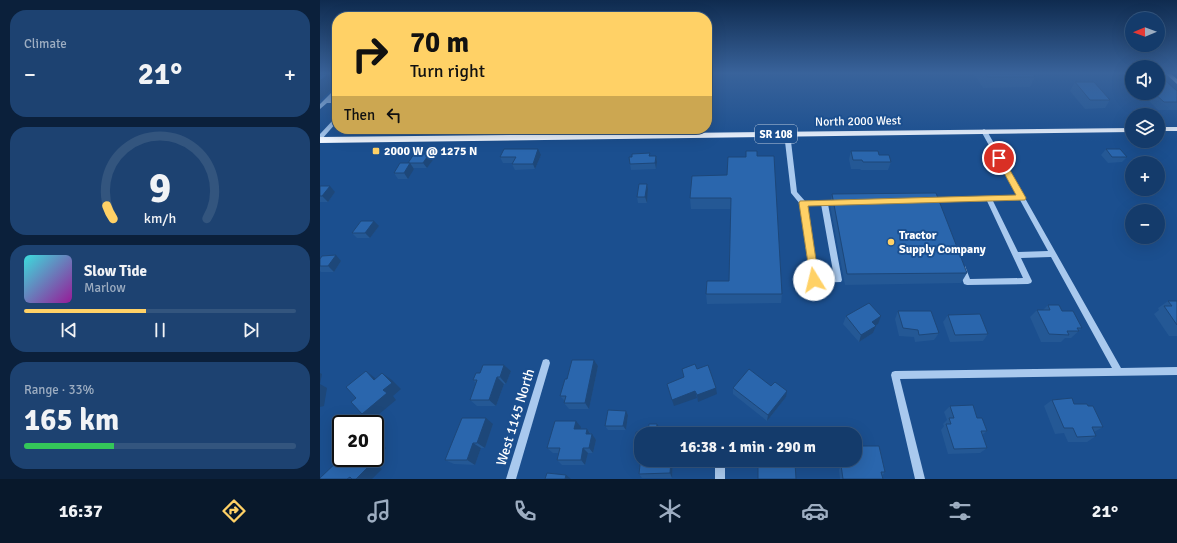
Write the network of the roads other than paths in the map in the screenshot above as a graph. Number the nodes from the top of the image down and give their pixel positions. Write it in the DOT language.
graph roads {
  1 [pos="331,96"];
  2 [pos="332,102"];
  3 [pos="322,105"];
  4 [pos="332,125"];
  5 [pos="1165,129"];
  6 [pos="1177,129"];
  7 [pos="1125,130"];
  8 [pos="984,131"];
  9 [pos="787,133"];
  10 [pos="709,134"];
  11 [pos="712,134"];
  12 [pos="320,139"];
  13 [pos="1022,198"];
  14 [pos="989,199"];
  15 [pos="927,200"];
  16 [pos="824,202"];
  17 [pos="848,202"];
  18 [pos="803,203"];
  19 [pos="1054,254"];
  20 [pos="1016,255"];
  21 [pos="959,262"];
  22 [pos="546,363"];
  23 [pos="1119,372"];
  24 [pos="1177,372"];
  25 [pos="720,467"];
  26 [pos="511,479"];
  27 [pos="720,479"];
  28 [pos="920,479"];
  1 -- 3 [label="street"];
  2 -- 3 [label="street"];
  4 -- 12 [label="street"];
  5 -- 6 [label="main road"];
  7 -- 8 [label="main road, North 2000 West / SR 108"];
  8 -- 9 [label="main road, North 2000 West / SR 108"];
  8 -- 13 [label="street"];
  9 -- 11 [label="main road, North 2000 West / SR 108"];
  9 -- 18 [label="street"];
  10 -- 12 [label="main road, North 2000 West / SR 108"];
  13 -- 14 [label="street"];
  13 -- 19 [label="street"];
  14 -- 15 [label="street"];
  14 -- 20 [label="street"];
  16 -- 17 [label="street"];
  16 -- 18 [label="street"];
  16 -- 18 [label="street"];
  19 -- 20 [label="street"];
  19 -- 23 [label="street"];
  20 -- 21 [label="street"];
  22 -- 26 [label="street, West 1145 North"];
  23 -- 24 [label="street"];
  23 -- 28 [label="street"];
  25 -- 27 [label="street"];
}
